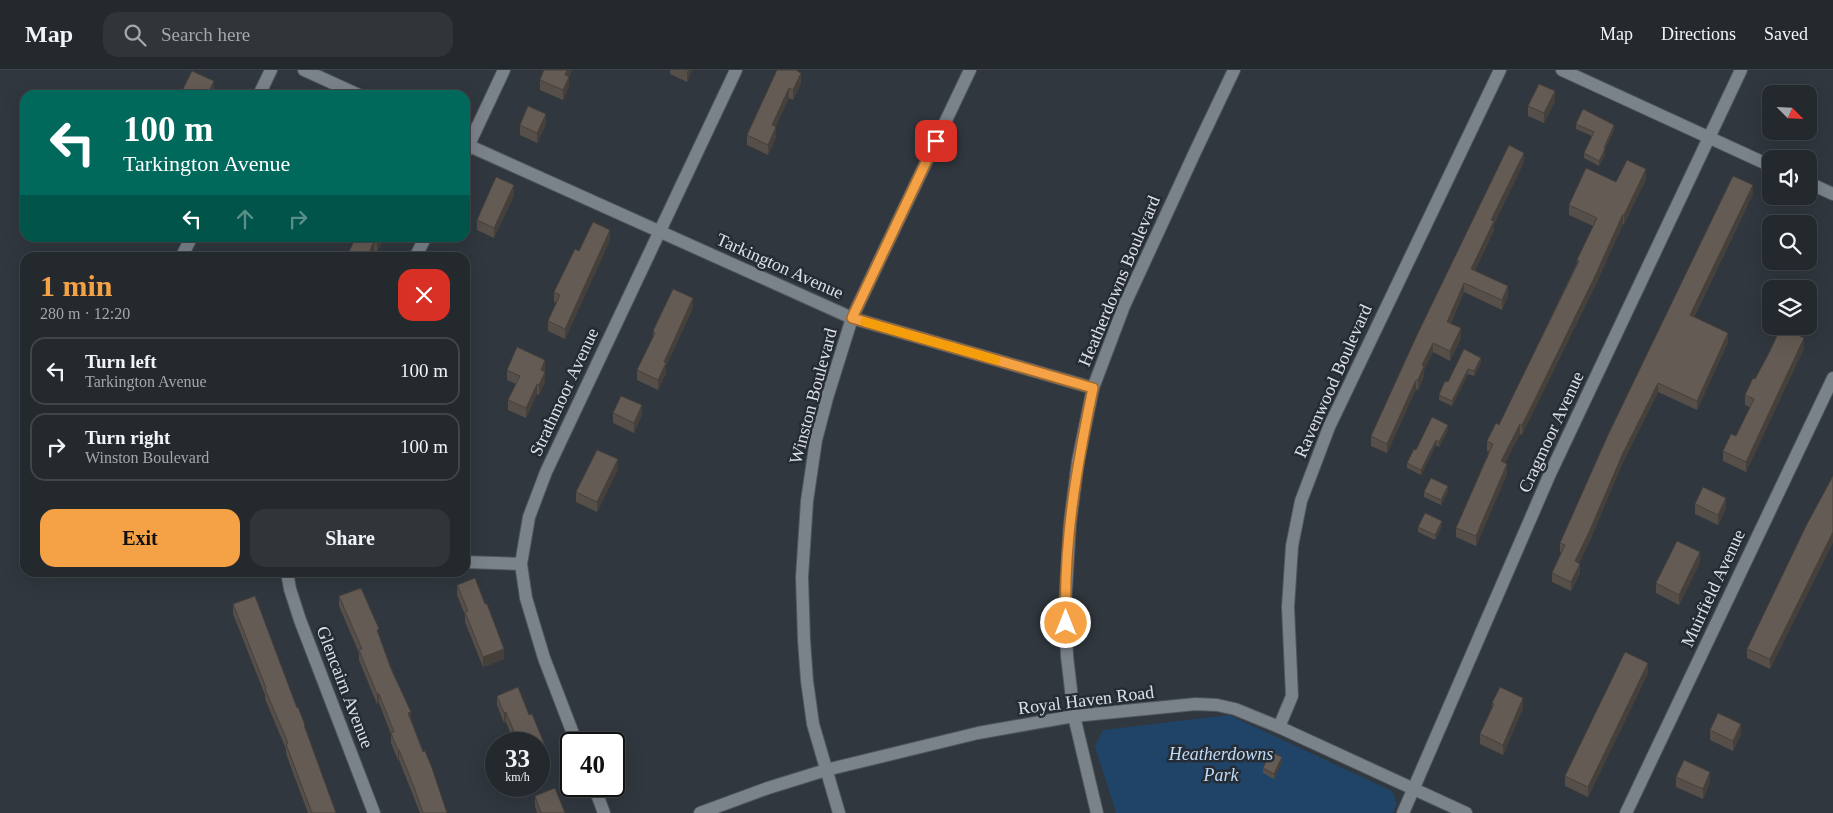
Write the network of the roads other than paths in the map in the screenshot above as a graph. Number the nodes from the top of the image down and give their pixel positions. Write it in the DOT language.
graph roads {
  1 [pos="271,70"];
  2 [pos="304,70"];
  3 [pos="504,70"];
  4 [pos="736,70"];
  5 [pos="970,70"];
  6 [pos="1234,70"];
  7 [pos="1500,70"];
  8 [pos="1562,70"];
  9 [pos="1741,70"];
  10 [pos="261,90"];
  11 [pos="348,90"];
  12 [pos="1708,138"];
  13 [pos="470,139"];
  14 [pos="470,149"];
  15 [pos="1762,162"];
  16 [pos="1817,187"];
  17 [pos="1833,194"];
  18 [pos="658,231"];
  19 [pos="852,318"];
  20 [pos="1833,378"];
  21 [pos="1093,388"];
  22 [pos="470,562"];
  23 [pos="522,564"];
  24 [pos="288,577"];
  25 [pos="1074,716"];
  26 [pos="1279,727"];
  27 [pos="572,732"];
  28 [pos="826,770"];
  29 [pos="1414,790"];
  30 [pos="598,797"];
  31 [pos="374,813"];
  32 [pos="604,813"];
  33 [pos="700,813"];
  34 [pos="839,813"];
  35 [pos="1096,813"];
  36 [pos="1404,813"];
  37 [pos="1466,813"];
  38 [pos="1626,813"];
  1 -- 10 [label="street"];
  2 -- 11 [label="street"];
  3 -- 13 [label="street"];
  4 -- 18 [label="street, Strathmoor Avenue"];
  5 -- 19 [label="street, Winston Boulevard"];
  6 -- 21 [label="street, Heatherdowns Boulevard"];
  7 -- 26 [label="street, Ravenwood Boulevard"];
  8 -- 12 [label="street"];
  9 -- 12 [label="street, Cragmoor Avenue"];
  12 -- 15 [label="street"];
  12 -- 29 [label="street, Cragmoor Avenue"];
  14 -- 18 [label="street, Tarkington Avenue"];
  16 -- 17 [label="street"];
  18 -- 19 [label="street, Tarkington Avenue"];
  18 -- 23 [label="street, Strathmoor Avenue"];
  19 -- 21 [label="street, Tarkington Avenue"];
  19 -- 28 [label="street, Winston Boulevard"];
  20 -- 38 [label="street, Muirfield Avenue"];
  21 -- 25 [label="street, Heatherdowns Boulevard"];
  22 -- 23 [label="street"];
  23 -- 27 [label="street, Strathmoor Avenue"];
  24 -- 31 [label="street, Glencairn Avenue"];
  25 -- 26 [label="street, Royal Haven Road"];
  25 -- 28 [label="street, Royal Haven Road"];
  25 -- 35 [label="street, Heatherdowns Boulevard"];
  26 -- 29 [label="street, Royal Haven Road"];
  28 -- 33 [label="street, Royal Haven Road"];
  28 -- 34 [label="street, Winston Boulevard"];
  29 -- 36 [label="street, Cragmoor Avenue"];
  29 -- 37 [label="street, Royal Haven Road"];
  30 -- 32 [label="street"];
}
